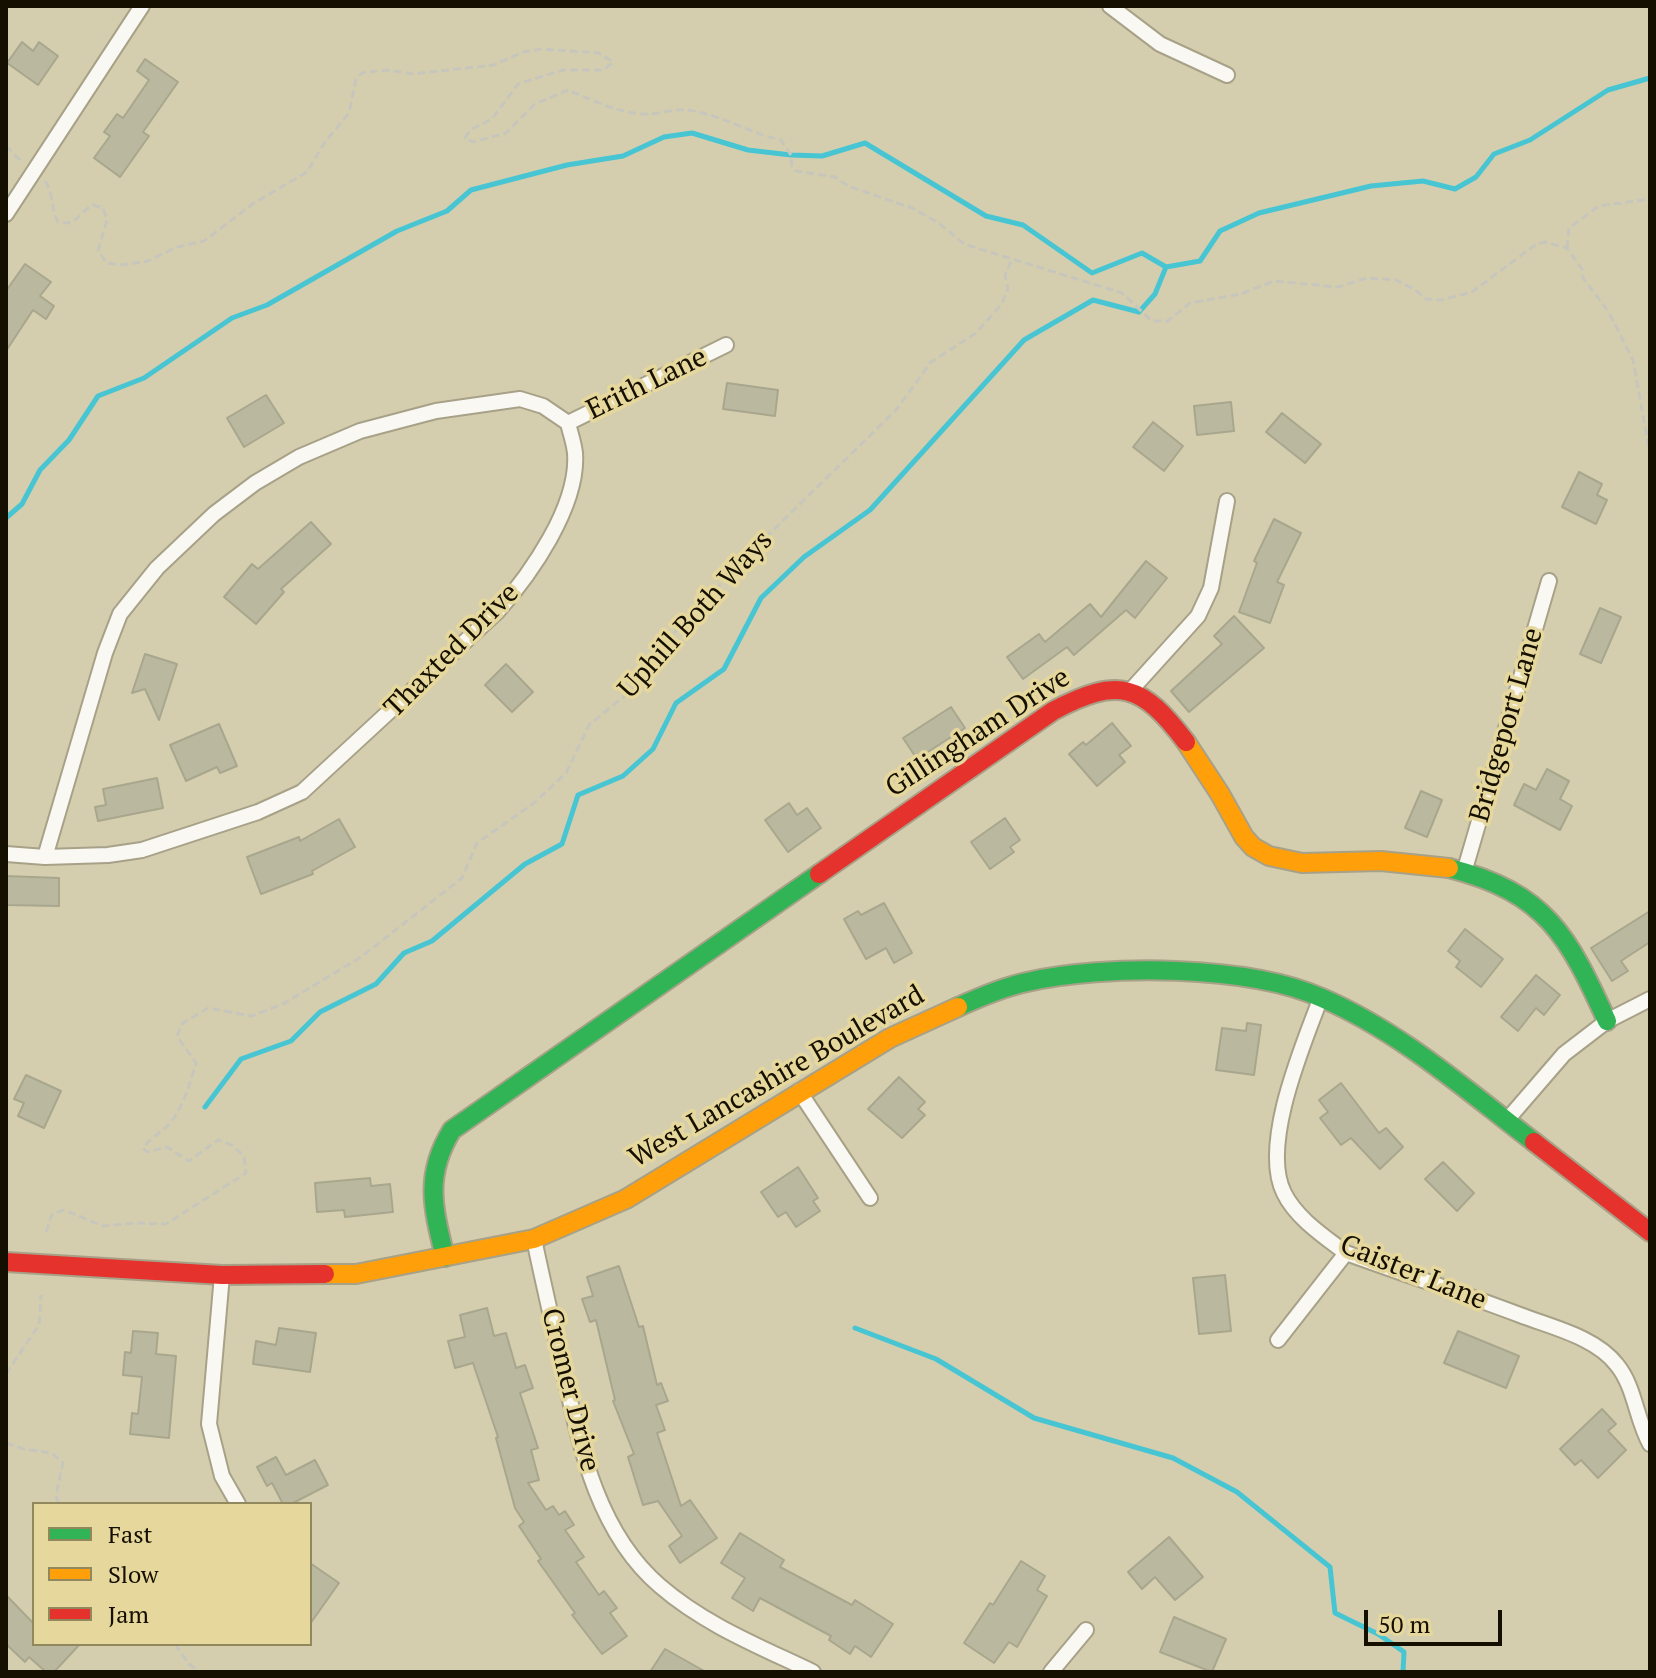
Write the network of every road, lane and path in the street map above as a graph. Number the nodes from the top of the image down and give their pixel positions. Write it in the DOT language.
graph roads {
  1 [pos="142,6"];
  2 [pos="1110,6"];
  3 [pos="1227,75"];
  4 [pos="6,146"];
  5 [pos="24,166"];
  6 [pos="43,179"];
  7 [pos="1650,199"];
  8 [pos="6,214"];
  9 [pos="1567,248"];
  10 [pos="1012,259"];
  11 [pos="726,345"];
  12 [pos="568,423"];
  13 [pos="1650,454"];
  14 [pos="1227,501"];
  15 [pos="1549,581"];
  16 [pos="1131,690"];
  17 [pos="6,854"];
  18 [pos="45,857"];
  19 [pos="1465,869"];
  20 [pos="1321,997"];
  21 [pos="1650,999"];
  22 [pos="1607,1021"];
  23 [pos="799,1091"];
  24 [pos="1507,1120"];
  25 [pos="870,1198"];
  26 [pos="46,1232"];
  27 [pos="1650,1232"];
  28 [pos="534,1239"];
  29 [pos="1346,1253"];
  30 [pos="445,1257"];
  31 [pos="6,1262"];
  32 [pos="222,1275"];
  33 [pos="41,1295"];
  34 [pos="1278,1340"];
  35 [pos="6,1374"];
  36 [pos="6,1443"];
  37 [pos="1650,1444"];
  38 [pos="58,1502"];
  39 [pos="237,1502"];
  40 [pos="1086,1630"];
  41 [pos="176,1646"];
  42 [pos="199,1672"];
  43 [pos="813,1672"];
  44 [pos="1051,1672"];
  1 -- 8 [label="street"];
  2 -- 3 [label="street"];
  4 -- 5 [label="path"];
  6 -- 10 [label="path"];
  7 -- 9 [label="path"];
  9 -- 10 [label="path"];
  9 -- 13 [label="path"];
  10 -- 26 [label="path, Uphill Both Ways"];
  11 -- 12 [label="street, Erith Lane"];
  12 -- 18 [label="street, Thaxted Drive"];
  12 -- 18 [label="street"];
  14 -- 16 [label="street"];
  15 -- 19 [label="street, Bridgeport Lane"];
  16 -- 19 [label="main road"];
  16 -- 30 [label="main road, Gillingham Drive"];
  17 -- 18 [label="street, Thaxted Drive"];
  19 -- 22 [label="main road"];
  20 -- 23 [label="main road, West Lancashire Boulevard"];
  20 -- 24 [label="main road, West Lancashire Boulevard"];
  20 -- 29 [label="street, Caister Lane"];
  21 -- 22 [label="street"];
  22 -- 24 [label="street"];
  23 -- 25 [label="street"];
  23 -- 28 [label="main road, West Lancashire Boulevard"];
  24 -- 27 [label="main road, West Lancashire Boulevard"];
  28 -- 30 [label="main road, West Lancashire Boulevard"];
  28 -- 43 [label="street, Cromer Drive"];
  29 -- 34 [label="street"];
  29 -- 37 [label="street, Caister Lane"];
  30 -- 32 [label="main road, West Lancashire Boulevard"];
  31 -- 32 [label="main road, West Lancashire Boulevard"];
  32 -- 39 [label="street"];
  33 -- 35 [label="path"];
  36 -- 38 [label="path"];
  40 -- 44 [label="street"];
  41 -- 42 [label="path"];
}
